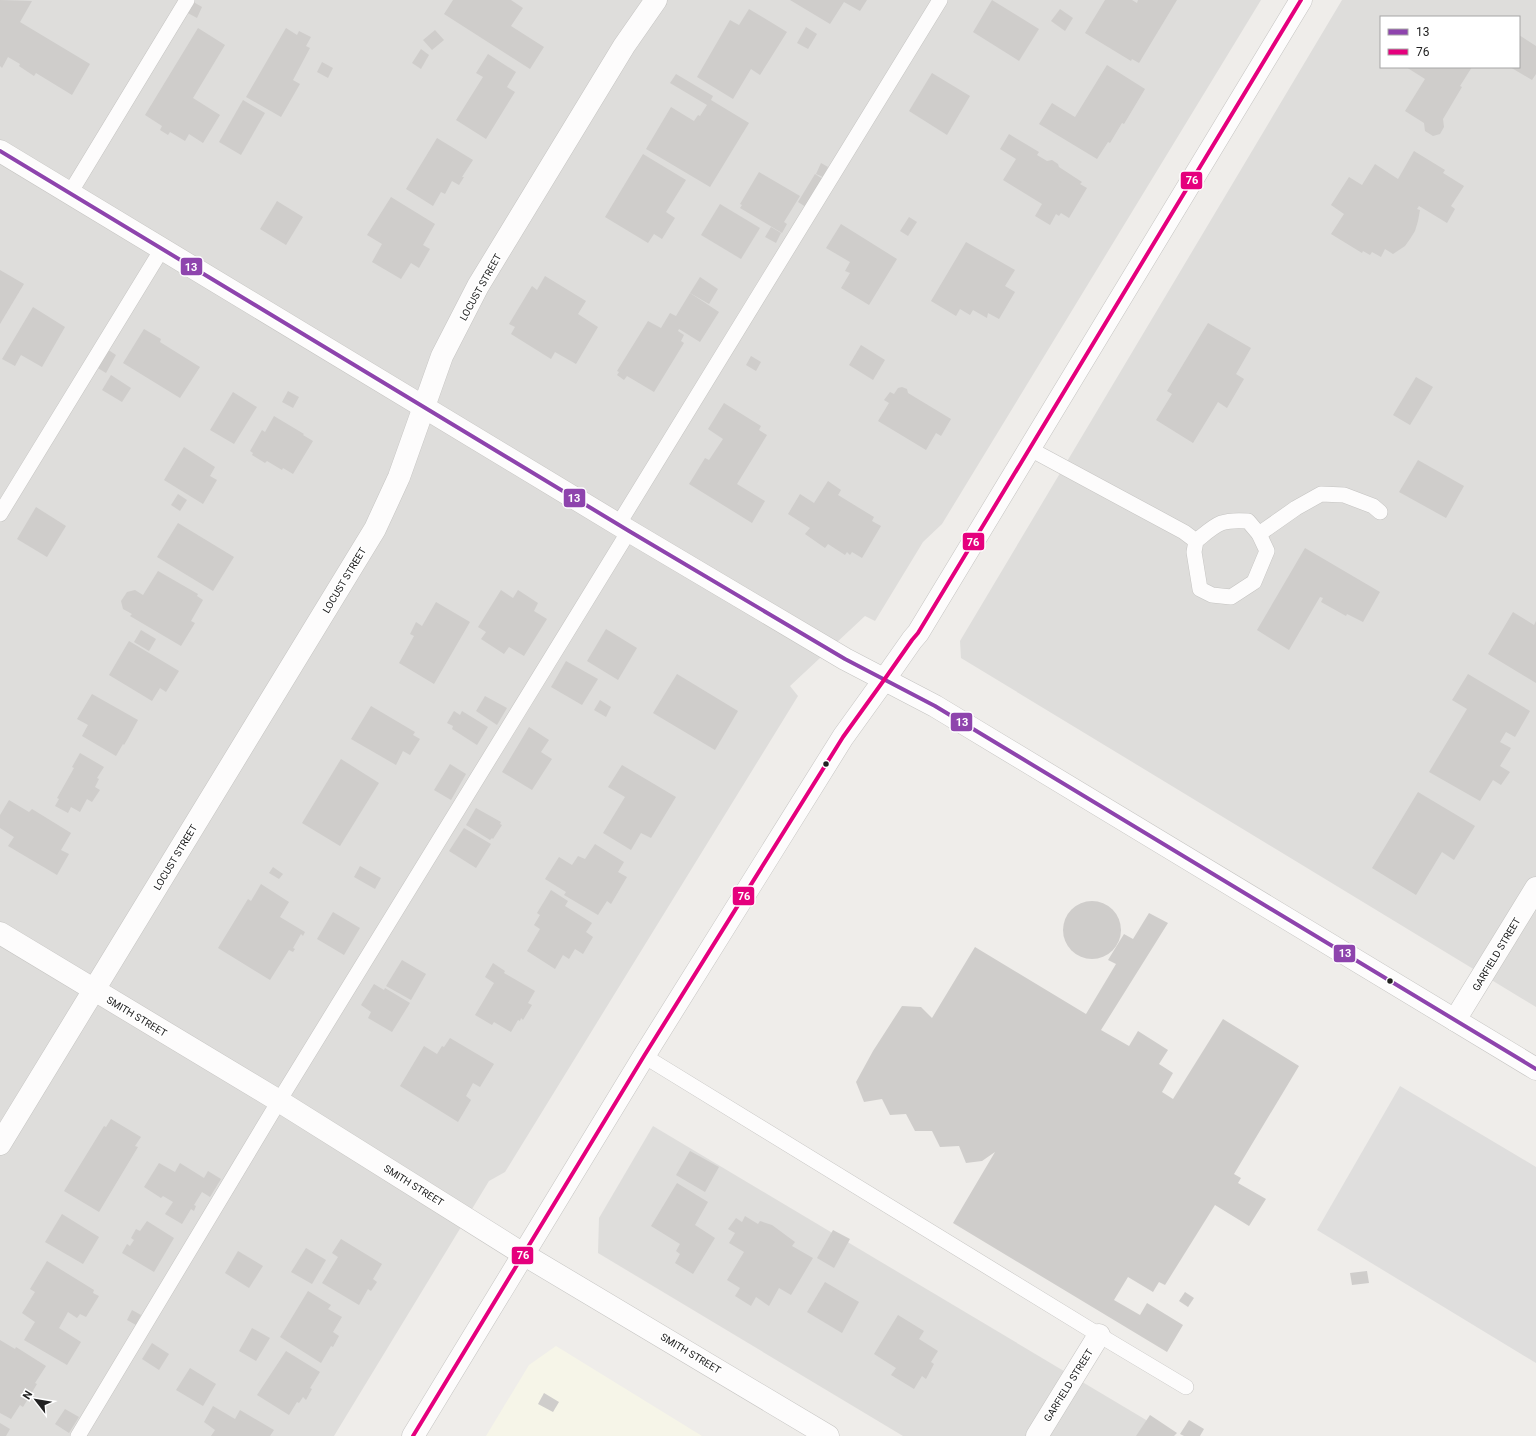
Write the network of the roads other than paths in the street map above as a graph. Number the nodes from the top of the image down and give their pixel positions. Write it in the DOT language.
graph roads {
  1 [pos="187,0"];
  2 [pos="656,0"];
  3 [pos="940,0"];
  4 [pos="1301,0"];
  5 [pos="0,151"];
  6 [pos="70,193"];
  7 [pos="162,249"];
  8 [pos="424,408"];
  9 [pos="1030,449"];
  10 [pos="1380,512"];
  11 [pos="0,514"];
  12 [pos="624,528"];
  13 [pos="1260,534"];
  14 [pos="1196,541"];
  15 [pos="884,680"];
  16 [pos="1536,888"];
  17 [pos="0,933"];
  18 [pos="94,990"];
  19 [pos="1456,1020"];
  20 [pos="644,1056"];
  21 [pos="1536,1069"];
  22 [pos="279,1101"];
  23 [pos="0,1144"];
  24 [pos="523,1254"];
  25 [pos="1099,1335"];
  26 [pos="1186,1387"];
  27 [pos="78,1436"];
  28 [pos="413,1436"];
  29 [pos="828,1436"];
  30 [pos="1037,1436"];
  1 -- 6 [label="lane"];
  2 -- 8 [label="street, LOCUST STREET"];
  3 -- 12 [label="lane"];
  4 -- 9 [label="street"];
  5 -- 6 [label="street"];
  6 -- 7 [label="street"];
  7 -- 8 [label="street"];
  7 -- 11 [label="lane"];
  8 -- 12 [label="street"];
  8 -- 18 [label="street, LOCUST STREET"];
  9 -- 14 [label="lane"];
  9 -- 15 [label="street"];
  10 -- 13 [label="lane"];
  12 -- 15 [label="street"];
  12 -- 22 [label="lane"];
  13 -- 14 [label="lane"];
  13 -- 14 [label="lane"];
  15 -- 19 [label="street"];
  15 -- 20 [label="street"];
  16 -- 19 [label="street, GARFIELD STREET"];
  17 -- 18 [label="street, SMITH STREET"];
  18 -- 22 [label="street, SMITH STREET"];
  18 -- 23 [label="street, LOCUST STREET"];
  19 -- 21 [label="street"];
  20 -- 24 [label="street"];
  20 -- 25 [label="lane"];
  22 -- 24 [label="street, SMITH STREET"];
  22 -- 27 [label="lane"];
  24 -- 28 [label="street"];
  24 -- 29 [label="street, SMITH STREET"];
  25 -- 26 [label="lane"];
  25 -- 30 [label="street, GARFIELD STREET"];
}
